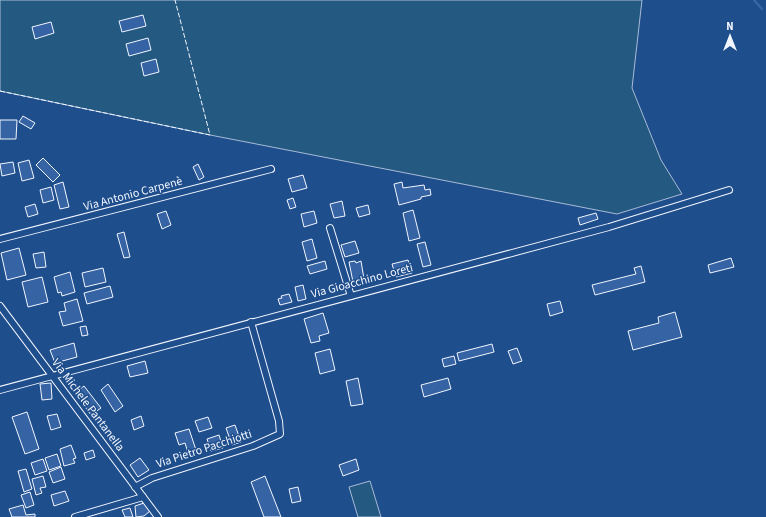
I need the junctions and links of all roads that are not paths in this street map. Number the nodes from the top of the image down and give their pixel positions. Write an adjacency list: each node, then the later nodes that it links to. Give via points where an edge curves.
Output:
1 (271, 169): 4 (street, Via Antonio Carpenè)
2 (729, 190): 5 (street, Via Gioacchino Loreti, via 609,227)
3 (330, 228): 5 (street)
4 (0, 240)
5 (351, 296): 7 (street, Via Gioacchino Loreti)
6 (0, 306): 8 (street, Via Michele Pantanella)
7 (251, 322): 8 (street, Via Gioacchino Loreti); 10 (street, Via Pietro Pacchiotti, via 279,421 280,434 254,446 152,478)
8 (53, 376): 9 (street, Via Gioacchino Loreti); 10 (street, Via Michele Pantanella)
9 (0, 390)
10 (135, 487): 11 (street, Via Michele Pantanella)
11 (143, 497): 12 (street); 13 (street, Via Michele Pantanella)
12 (75, 517)
13 (158, 517)

